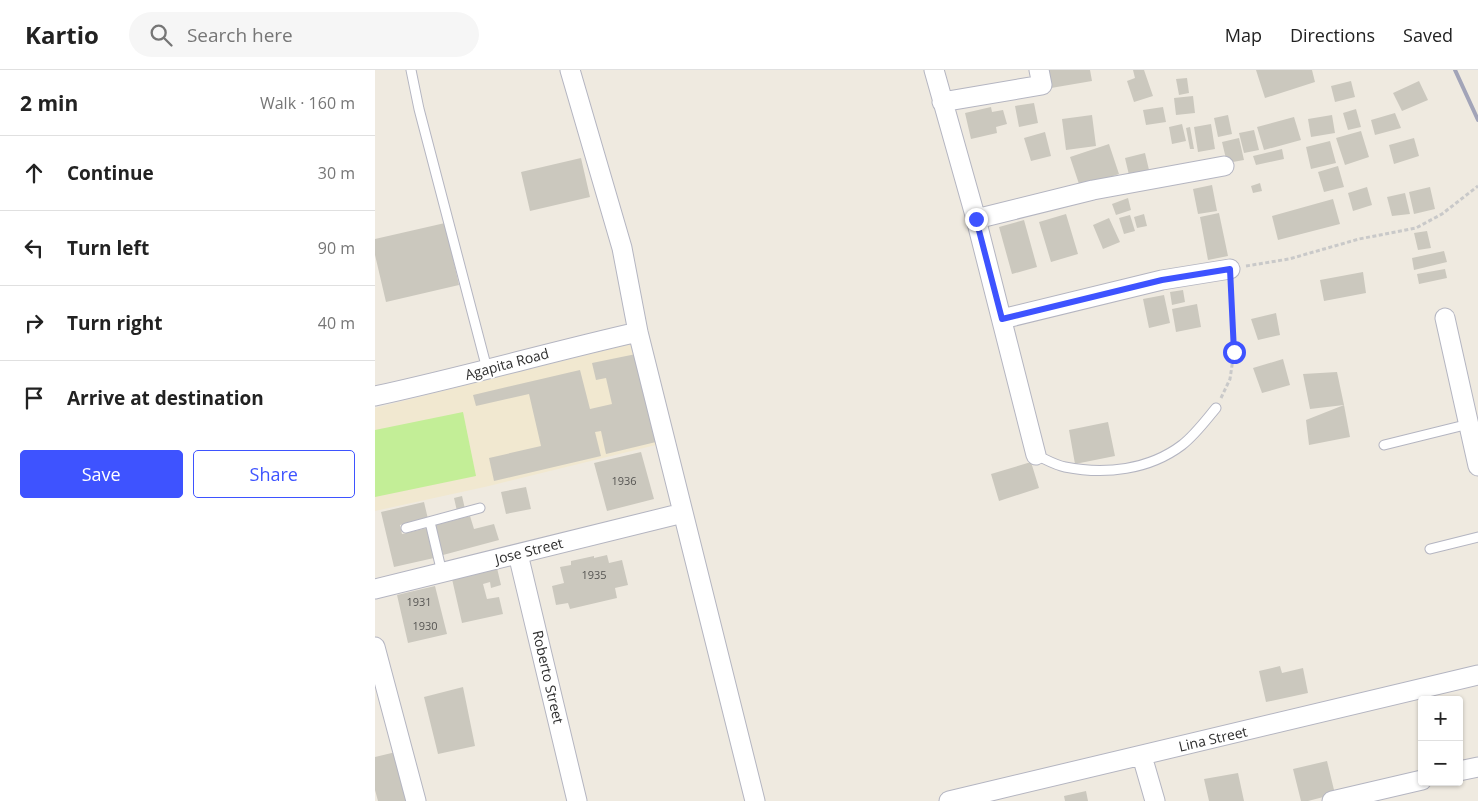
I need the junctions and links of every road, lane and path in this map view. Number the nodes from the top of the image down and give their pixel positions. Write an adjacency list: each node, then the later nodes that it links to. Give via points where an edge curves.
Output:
1 (411, 70): 13 (lane)
2 (570, 70): 12 (street, via 622,248)
3 (934, 70): 5 (street)
4 (1039, 70): 5 (street, via 1042,85)
5 (942, 102): 8 (street)
6 (1224, 166): 8 (street, via 1093,190)
7 (1478, 186): 9 (path, via 1442,214 1416,228)
8 (976, 219): 11 (street)
9 (1230, 269): 11 (street, via 1162,280); 15 (path, via 1234,352 1229,379)
10 (1445, 318): 16 (street)
11 (1002, 319): 18 (street)
12 (638, 332): 13 (street, Agapita Road); 21 (street)
13 (487, 370): 14 (street, Agapita Road)
14 (375, 396)
15 (1216, 408): 18 (lane, via 1183,445 1159,459 1131,468 1097,472 1063,467)
16 (1469, 424): 17 (lane); 19 (street)
17 (1384, 445)
18 (1036, 455)
19 (1478, 466)
20 (480, 508): 22 (lane)
21 (683, 512): 26 (street, Jose Street); 37 (street)
22 (430, 522): 23 (lane); 27 (lane)
23 (406, 528)
24 (1478, 537): 25 (lane)
25 (1430, 549)
26 (518, 554): 27 (street, Jose Street); 36 (street, Roberto Street)
27 (441, 573): 28 (street, Jose Street)
28 (375, 589)
29 (375, 648): 35 (street)
30 (1478, 675): 31 (street, Lina Street)
31 (1142, 756): 38 (street, Lina Street); 39 (street)
32 (1478, 767): 33 (street)
33 (1463, 770)
34 (1418, 781): 40 (street)
35 (415, 801)
36 (577, 801)
37 (755, 801)
38 (949, 801)
39 (1155, 801)
40 (1332, 801)

